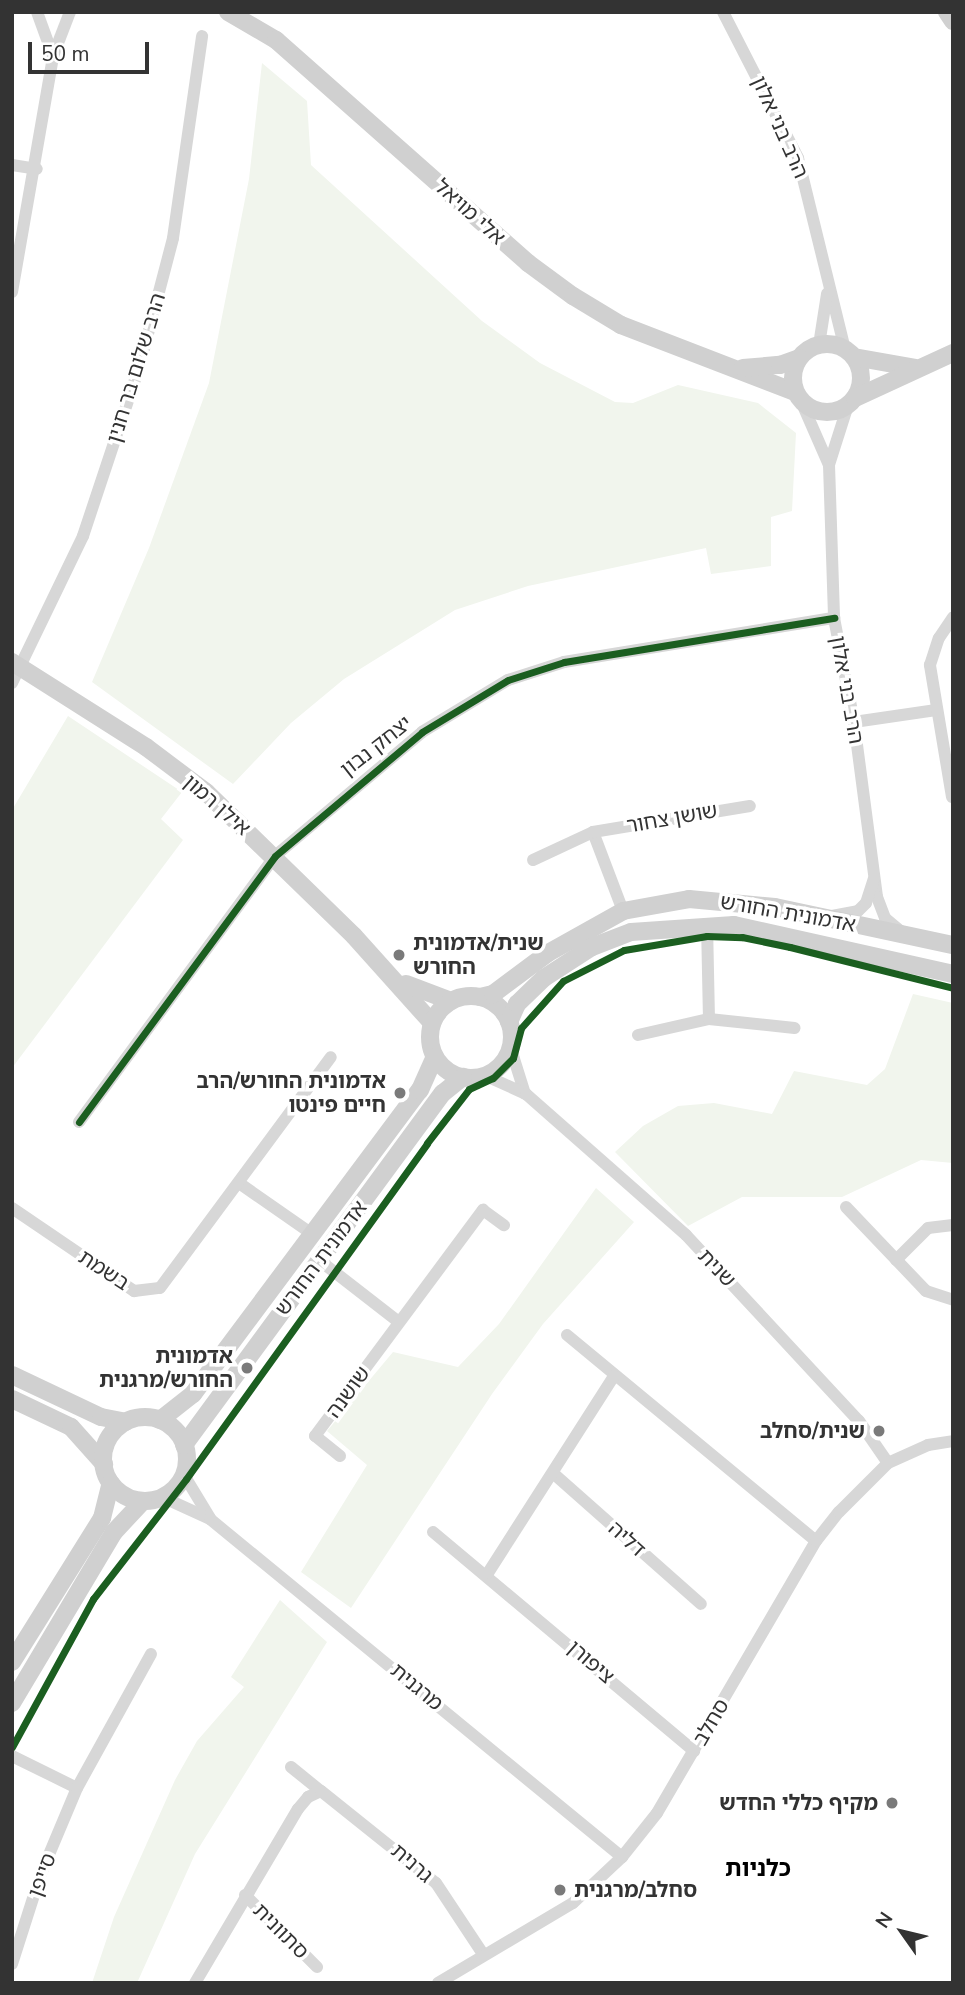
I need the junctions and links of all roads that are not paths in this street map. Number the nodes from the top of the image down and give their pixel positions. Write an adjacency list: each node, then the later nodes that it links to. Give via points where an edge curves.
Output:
1 (37, 12): 8 (street)
2 (70, 12): 8 (street)
3 (228, 12): 17 (street, אלי מויאל, via 276,40 528,264 573,296 621,325)
4 (723, 12): 11 (street, הרב בני אלון, via 798,158)
5 (947, 12): 6 (street)
6 (953, 21)
7 (202, 36): 24 (street, הרב שלום בר חנין, via 173,238 139,368 83,536)
8 (53, 56): 10 (street)
9 (12, 165): 10 (street)
10 (37, 169): 12 (street)
11 (828, 290): 13 (street, הרב בני אלון); 14 (street, הרב בני אלון)
12 (12, 292)
13 (819, 345): 14 (street); 16 (street)
14 (849, 353): 18 (street); 20 (street, via 861,377)
15 (953, 353): 18 (street)
16 (799, 358): 17 (street, אלי מויאל, via 780,365); 19 (street, via 793,374)
17 (739, 368): 19 (street, אלי מויאל)
18 (915, 368): 20 (street)
19 (798, 396): 20 (street, via 823,413); 21 (street, הרב בני אלון)
20 (852, 401): 21 (street, הרב בני אלון)
21 (829, 465): 23 (street, הרב בני אלון)
22 (953, 617): 26 (street, via 932,653)
23 (834, 618): 27 (street, הרב בני אלון); 31 (street, יצחק נבון, via 615,650 508,680 388,757)
24 (17, 664): 25 (street, הרב שלום בר חנין); 31 (street, אילן רמון, via 146,747 206,792)
25 (12, 683)
26 (936, 710): 27 (street); 28 (street)
27 (854, 722): 33 (street, הרב בני אלון)
28 (951, 797)
29 (750, 806): 30 (street, שושן צחור)
30 (593, 832): 32 (street, שושן צחור); 34 (street, שושן צחור)
31 (275, 856): 40 (street, אילן רמון); 54 (street, יצחק נבון)
32 (533, 860)
33 (876, 872): 35 (street, הרב בני אלון, via 866,903 858,911); 37 (street, הרב בני אלון, via 877,897 885,918)
34 (623, 911): 35 (street, אדמונית החורש, via 689,899 721,899); 41 (street, אדמונית החורש, via 548,953 493,994)
35 (820, 918): 37 (street, אדמונית החורש)
36 (707, 924): 39 (street, אדמונית החורש, via 771,931); 43 (street); 44 (street, אדמונית החורש, via 631,932 593,947 544,978 517,1003)
37 (904, 933): 38 (street, אדמונית החורש)
38 (953, 945)
39 (953, 974)
40 (397, 979): 42 (street, אילן רמון); 45 (street, אילן רמון)
41 (480, 997): 42 (street); 44 (street, via 498,1006)
42 (451, 1001): 45 (street)
43 (709, 1019): 46 (street); 47 (street)
44 (509, 1022): 48 (street)
45 (432, 1023): 50 (street)
46 (794, 1028)
47 (638, 1035)
48 (510, 1046): 51 (street, via 500,1065); 53 (street, שנית)
49 (331, 1057): 55 (street, בשמת)
50 (435, 1057): 52 (street); 60 (street, אדמונית החורש, via 420,1090)
51 (484, 1075): 52 (street); 53 (street, שנית)
52 (463, 1077): 61 (street, אדמונית החורש, via 443,1093)
53 (526, 1094): 74 (street, שנית, via 686,1236 859,1421)
54 (79, 1122)
55 (239, 1183): 57 (street, בשמת, via 171,1276 160,1288 146,1293 134,1291); 60 (street)
56 (846, 1207): 62 (street)
57 (12, 1208)
58 (505, 1225): 64 (street, שושנה, via 483,1210)
59 (953, 1225): 62 (street, via 928,1228)
60 (312, 1234): 69 (street, אדמונית החורש, via 193,1394)
61 (319, 1260): 64 (street); 72 (street, אדמונית החורש)
62 (896, 1260): 63 (street, via 926,1292)
63 (953, 1300)
64 (400, 1322): 73 (street, שושנה, via 315,1436)
65 (567, 1335): 67 (street)
66 (12, 1375): 70 (street, via 101,1417)
67 (614, 1376): 76 (street); 83 (street)
68 (12, 1399): 75 (street, via 71,1427)
69 (160, 1420): 70 (street, via 146,1417); 72 (street, via 173,1428)
70 (126, 1422): 75 (street, via 108,1440)
71 (953, 1441): 74 (street, סחלב, via 928,1445)
72 (184, 1445): 77 (street)
73 (340, 1456)
74 (888, 1463): 83 (street, סחלב)
75 (104, 1464): 78 (street)
76 (554, 1474): 84 (street); 85 (street, דליה)
77 (184, 1475): 79 (street); 81 (street, מרגנית)
78 (111, 1483): 80 (street, via 128,1497); 87 (street, via 102,1518)
79 (162, 1497): 80 (street); 81 (street, מרגנית)
80 (143, 1501): 88 (street, via 114,1532)
81 (210, 1519): 94 (street, מרגנית)
82 (433, 1532): 84 (street, ציפורן)
83 (816, 1541): 89 (street, סחלב)
84 (488, 1573): 89 (street, ציפורן)
85 (701, 1604)
86 (151, 1654): 92 (street, סייפן)
87 (12, 1662)
88 (12, 1703)
89 (694, 1751): 94 (street, סחלב, via 657,1813)
90 (12, 1756): 92 (street)
91 (291, 1767): 93 (street, גרנית)
92 (77, 1788): 97 (street, סייפן, via 40,1876)
93 (321, 1791): 95 (street, via 298,1809); 96 (street, גרנית, via 436,1883)
94 (622, 1857): 96 (street, סחלב, via 573,1903)
95 (245, 1895): 98 (street, סתוונית); 99 (street)
96 (483, 1954): 100 (street, סחלב)
97 (12, 1964)
98 (317, 1967)
99 (195, 1983)
100 (438, 1983)

